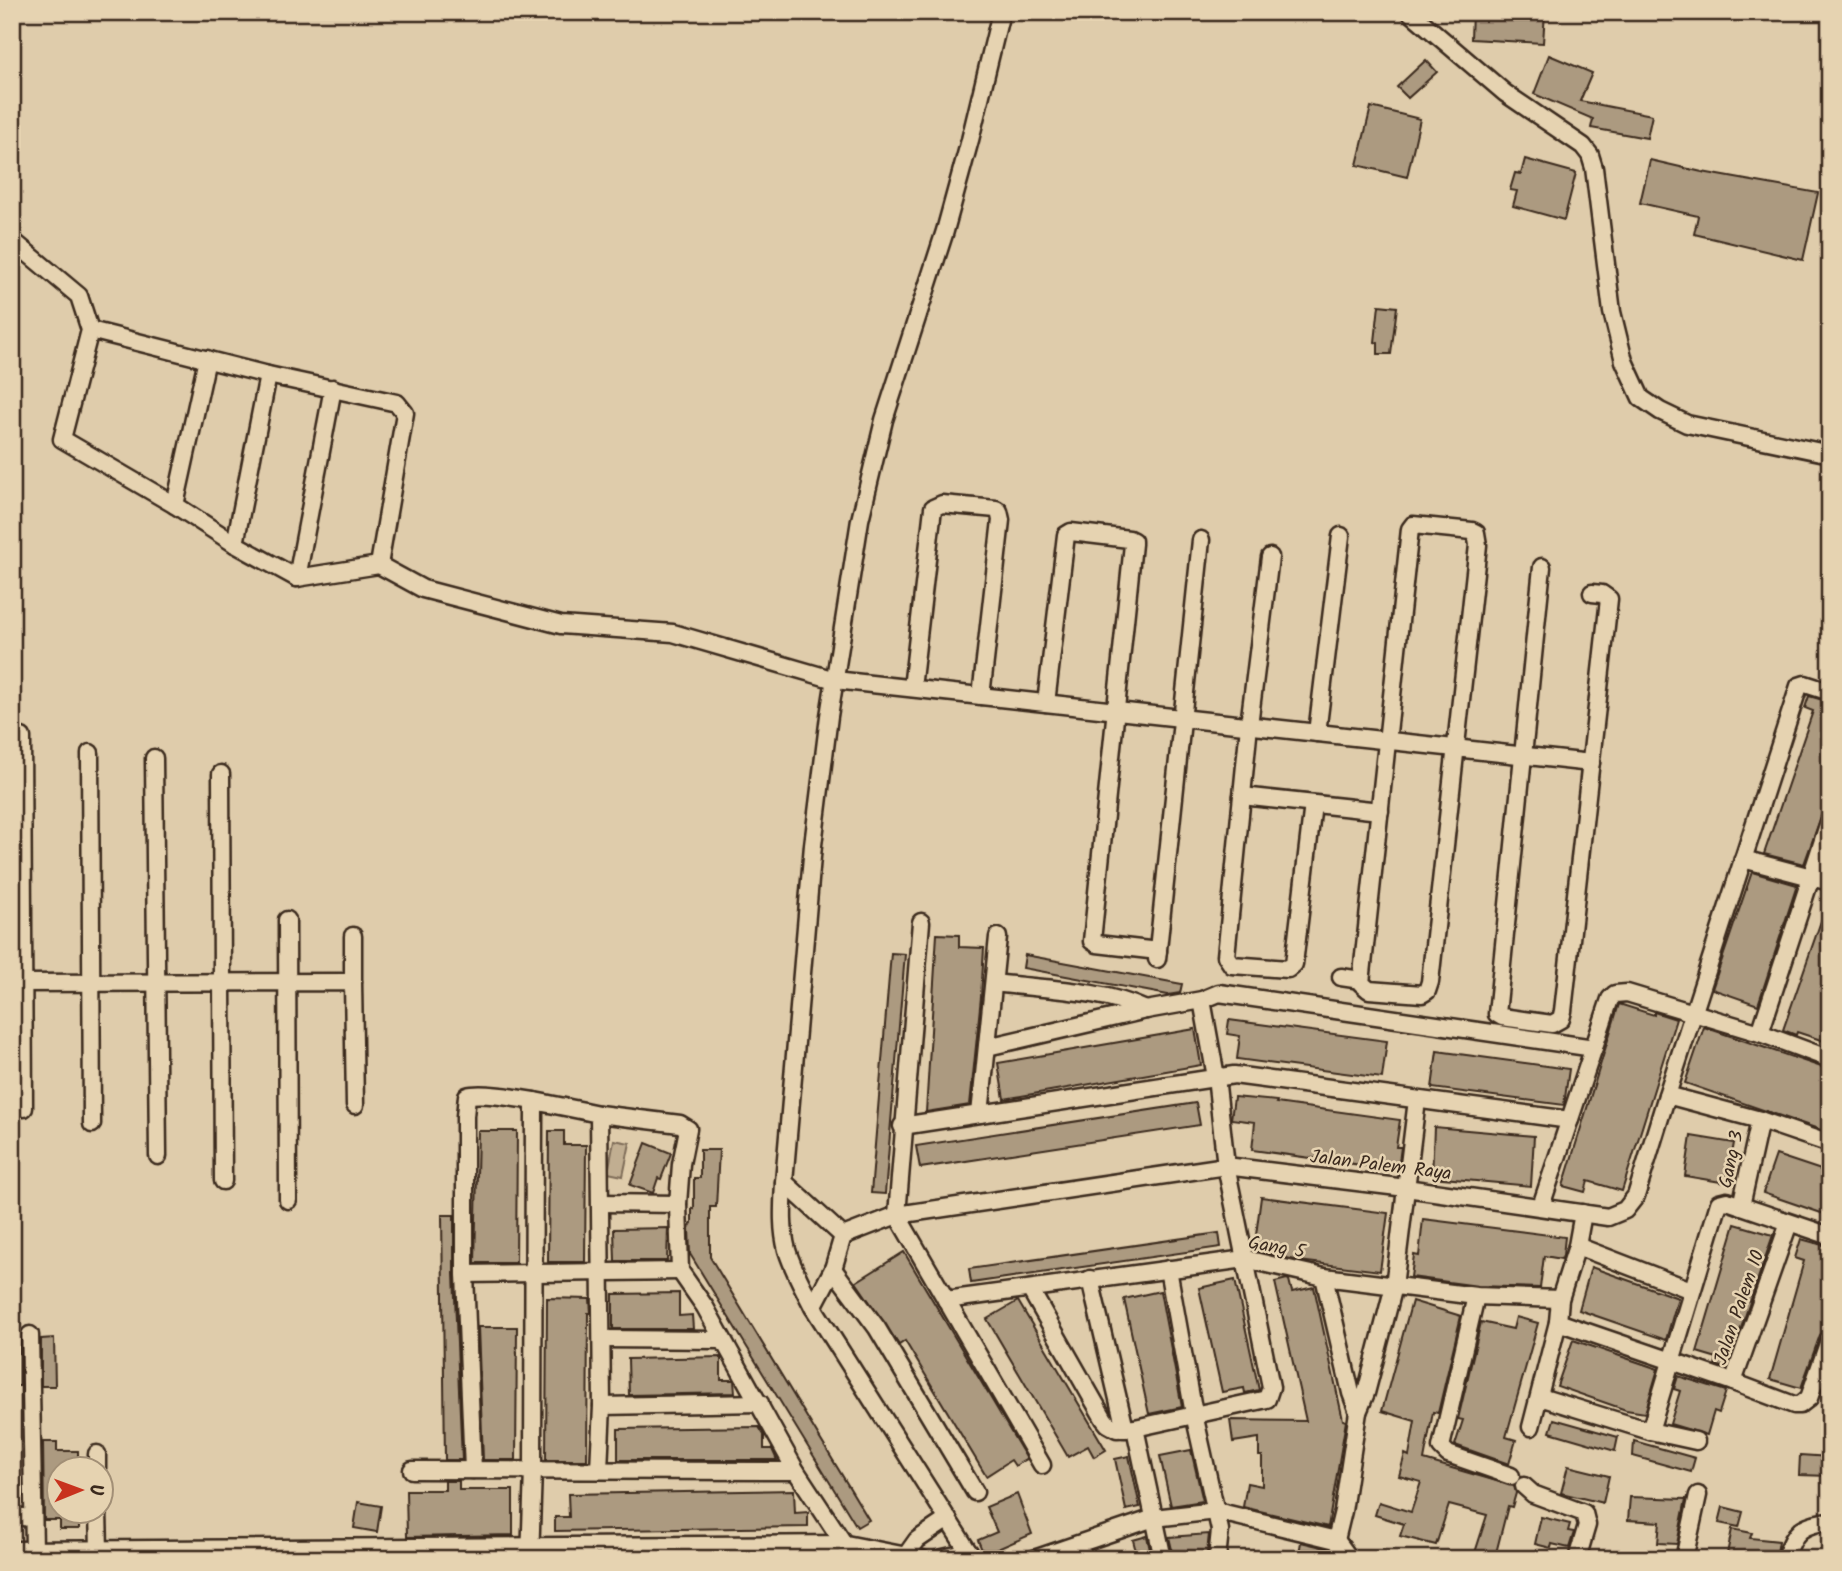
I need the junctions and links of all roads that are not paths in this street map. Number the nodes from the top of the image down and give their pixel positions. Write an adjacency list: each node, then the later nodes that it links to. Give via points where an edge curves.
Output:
1 (1001, 12): 18 (street, via 945,231 871,466)
2 (1410, 12): 8 (street, via 1505,93 1590,155 1612,312 1624,361 1641,398 1686,424)
3 (12, 240): 4 (street, via 79,296)
4 (90, 330): 5 (street); 9 (street, via 62,439)
5 (207, 359): 6 (street); 9 (street)
6 (268, 374): 7 (street); 12 (street)
7 (333, 388): 14 (street, via 397,403 405,413); 16 (street)
8 (1830, 454)
9 (176, 505): 12 (street)
10 (1341, 536): 26 (street)
11 (1201, 540): 24 (street)
12 (236, 544): 16 (street)
13 (1270, 557): 25 (street)
14 (379, 565): 16 (street); 18 (street, via 424,589 561,625 673,633)
15 (1542, 567): 31 (street)
16 (297, 578)
17 (1592, 593): 33 (street, via 1609,598)
18 (835, 680): 19 (street); 78 (street, via 813,845)
19 (912, 688): 21 (street); 21 (street, via 933,508 942,503 996,509 1001,520)
20 (1830, 692): 39 (street, Jalan Palem Raya, via 1798,686)
21 (981, 696): 22 (street)
22 (1046, 703): 23 (street); 23 (street, via 1066,535 1100,535 1133,541)
23 (1115, 711): 24 (street); 24 (street, via 1092,941 1158,956)
24 (1184, 718): 25 (street)
25 (1249, 726): 26 (street); 35 (street)
26 (1317, 733): 28 (street)
27 (12, 735): 50 (street, via 22,737)
28 (1387, 740): 29 (street); 29 (street, via 1410,529 1419,525 1472,531 1477,538); 37 (street)
29 (1455, 748): 31 (street); 47 (street, via 1427,991 1369,990)
30 (90, 753): 51 (street)
31 (1522, 755): 33 (street); 33 (street, via 1497,1014 1552,1024 1561,1019 1563,1011)
32 (154, 758): 52 (street)
33 (1591, 763)
34 (221, 775): 53 (street)
35 (1242, 796): 36 (street); 36 (street, via 1226,956 1232,965 1288,970 1294,964)
36 (1313, 804): 37 (street)
37 (1380, 811): 47 (street)
38 (1830, 819): 40 (street)
39 (1743, 859): 40 (street); 57 (street, Jalan Palem Raya)
40 (1811, 876): 41 (street); 58 (street)
41 (1830, 882)
42 (287, 920): 48 (street)
43 (920, 922): 73 (street)
44 (353, 936): 49 (street)
45 (998, 937): 54 (street)
46 (1341, 977): 47 (street)
47 (1361, 980)
48 (287, 982): 49 (street); 53 (street); 80 (street)
49 (353, 982): 66 (street)
50 (18, 983): 51 (street); 67 (street)
51 (91, 983): 52 (street); 72 (street)
52 (156, 983): 53 (street); 75 (street)
53 (223, 983): 77 (street)
54 (994, 983): 56 (street, via 1098,996); 59 (street)
55 (1202, 1000): 56 (street); 60 (street, via 1219,993); 62 (street)
56 (1146, 1010): 59 (street)
57 (1693, 1014): 58 (street); 60 (street, via 1627,993 1615,994); 63 (street, Jalan Palem Raya)
58 (1760, 1033): 61 (street)
59 (987, 1047): 69 (street)
60 (1594, 1048): 70 (street)
61 (1830, 1059)
62 (1216, 1077): 64 (street, via 1268,1078); 69 (street); 76 (street)
63 (1667, 1095): 71 (street); 85 (street, Jalan Palem Raya, via 1632,1204 1608,1217)
64 (1417, 1100): 70 (street); 79 (street)
65 (534, 1101): 68 (street); 96 (street); 97 (street, via 467,1096)
66 (355, 1105)
67 (24, 1108)
68 (599, 1114): 81 (street); 82 (street, via 680,1124 688,1129)
69 (980, 1114): 73 (street)
70 (1570, 1120): 83 (street)
71 (1760, 1121): 74 (street); 84 (street, Gang 3)
72 (92, 1124)
73 (902, 1126): 86 (street)
74 (1830, 1144)
75 (158, 1156)
76 (1226, 1166): 79 (street, Jalan Palem Raya); 86 (street, Jalan Palem Raya); 91 (street)
77 (223, 1181)
78 (783, 1182): 88 (street); 106 (street, via 788,1251)
79 (1406, 1188): 83 (street, Jalan Palem Raya); 100 (street)
80 (288, 1200)
81 (601, 1203): 82 (street); 95 (street)
82 (678, 1204): 94 (street)
83 (1541, 1206): 85 (street, Jalan Palem Raya)
84 (1741, 1206): 87 (street); 102 (street, via 1719,1203)
85 (1583, 1213): 90 (street)
86 (897, 1215): 88 (street, Jalan Palem Raya); 105 (street)
87 (1789, 1223): 89 (street); 113 (street, Jalan Palem 10)
88 (843, 1236): 92 (street)
89 (1830, 1236)
90 (1577, 1246): 102 (street); 104 (street)
91 (1245, 1259): 93 (street, Gang 5); 98 (street, Gang 5); 118 (street, via 1270,1394 1261,1402)
92 (833, 1269): 106 (street); 129 (street, via 877,1328)
93 (1168, 1269): 99 (street, Gang 5); 118 (street)
94 (680, 1271): 95 (street); 111 (street)
95 (599, 1272): 96 (street); 110 (street)
96 (533, 1273): 97 (street); 127 (street)
97 (465, 1274): 126 (street)
98 (1324, 1277): 100 (street, Gang 5); 117 (street)
99 (1090, 1279): 101 (street, Gang 5); 120 (street)
100 (1394, 1286): 103 (street, Gang 5); 117 (street)
101 (1030, 1289): 105 (street, Gang 5); 120 (street, via 1104,1419 1113,1427)
102 (1691, 1290): 112 (street)
103 (1476, 1296): 104 (street, Gang 5); 156 (street, via 1441,1447 1448,1454 1517,1481 1533,1494 1584,1513 1587,1525)
104 (1560, 1299): 107 (street)
105 (946, 1300): 123 (street)
106 (813, 1307): 135 (street)
107 (1558, 1322): 112 (street, Jalan Palem 10); 114 (street)
108 (30, 1335): 133 (street)
109 (1830, 1338): 113 (street, via 1809,1398 1800,1405)
110 (602, 1339): 111 (street); 116 (street)
111 (721, 1340): 115 (street)
112 (1672, 1360): 113 (street, Jalan Palem 10); 121 (street)
113 (1734, 1382)
114 (1540, 1397): 119 (street); 121 (street)
115 (760, 1403): 116 (street); 128 (street)
116 (603, 1406): 124 (street)
117 (1358, 1412): 138 (street)
118 (1194, 1414): 120 (street); 131 (street)
119 (1531, 1427)
120 (1130, 1429): 134 (street)
121 (1650, 1430): 122 (street)
122 (1696, 1441)
123 (1042, 1465)
124 (599, 1469): 127 (street); 128 (street)
125 (412, 1470): 126 (street)
126 (473, 1470): 127 (street)
127 (533, 1470): 146 (street)
128 (796, 1471): 143 (street)
129 (975, 1492)
130 (1698, 1495): 157 (street)
131 (1216, 1511): 134 (street); 138 (street); 154 (street, via 1220,1530)
132 (12, 1516): 133 (street)
133 (33, 1518): 139 (street)
134 (1154, 1518): 152 (street); 153 (street)
135 (948, 1519): 148 (street); 149 (street, via 917,1540)
136 (1830, 1521): 150 (street, via 1793,1535)
137 (98, 1526): 140 (street)
138 (1336, 1540): 155 (street)
139 (34, 1549): 140 (street); 141 (street)
140 (99, 1549): 147 (street)
141 (12, 1550)
142 (681, 1552): 143 (street); 146 (street)
143 (850, 1552): 149 (street)
144 (338, 1553): 145 (street); 147 (street)
145 (360, 1553): 146 (street)
146 (530, 1553)
147 (161, 1554)
148 (971, 1555): 151 (street)
149 (914, 1557)
150 (1786, 1557)
151 (939, 1559)
152 (1034, 1559)
153 (1163, 1559)
154 (1217, 1559)
155 (1350, 1559)
156 (1577, 1559)
157 (1684, 1559)

